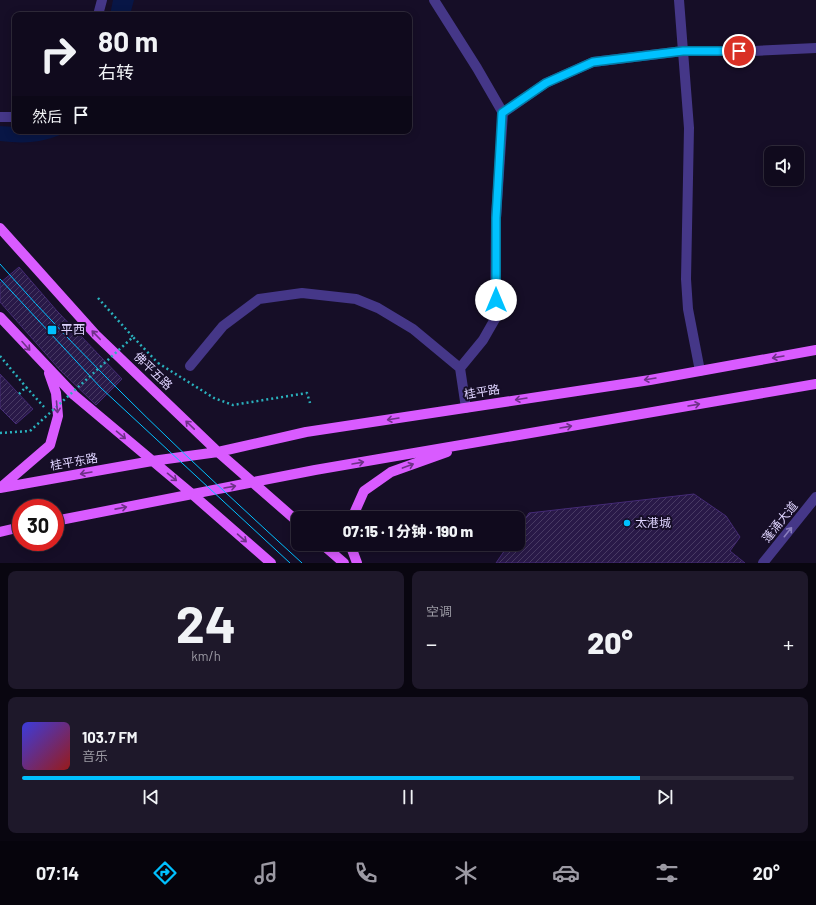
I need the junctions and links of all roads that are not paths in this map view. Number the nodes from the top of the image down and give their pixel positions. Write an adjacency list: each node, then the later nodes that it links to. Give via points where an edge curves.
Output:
1 (102, 0): 4 (street)
2 (434, 0): 7 (street)
3 (679, 0): 6 (street)
4 (99, 12)
5 (816, 48): 6 (street)
6 (683, 51): 7 (street, via 593,62 546,83); 16 (street, via 689,128 687,294)
7 (502, 113): 14 (street, via 496,218 495,318 483,340)
8 (0, 117): 9 (street)
9 (12, 117)
10 (0, 228): 20 (main road, 佛平五路, one-way to 10, via 96,335)
11 (0, 317): 15 (main road, one-way to 15)
12 (816, 350): 16 (main road, 桂平路, one-way to 16)
13 (190, 366): 14 (street, via 223,326 259,299 302,293 356,299 378,308 413,329)
14 (460, 368): 18 (street)
15 (48, 369): 21 (main road, one-way to 21, via 74,395); 23 (main road, one-way to 23, via 56,393 58,416 50,445)
16 (700, 371): 18 (main road, 桂平路, one-way to 18)
17 (816, 384): 19 (main road, one-way to 17)
18 (466, 408): 20 (main road, 桂平路, one-way to 20, via 306,432)
19 (472, 443): 22 (main road, one-way to 19); 26 (main road, one-way to 19, via 364,491 391,472)
20 (218, 452): 21 (main road, 桂平路); 22 (main road, 佛平五路)
21 (152, 461): 23 (main road, 桂平东路, one-way to 23); 24 (main road, one-way to 24)
22 (253, 483): 24 (main road, one-way to 22); 27 (main road, 佛平五路)
23 (0, 488)
24 (192, 494): 28 (main road, one-way to 24); 33 (main road, one-way to 33)
25 (816, 497): 36 (street, 蓬涌大道, one-way to 25)
26 (355, 511)
27 (291, 516)
28 (64, 519)
29 (12, 530): 30 (main road)
30 (0, 532)
31 (330, 551): 34 (main road)
32 (353, 551): 35 (main road)
33 (271, 563)
34 (344, 563)
35 (357, 563)
36 (763, 563)

